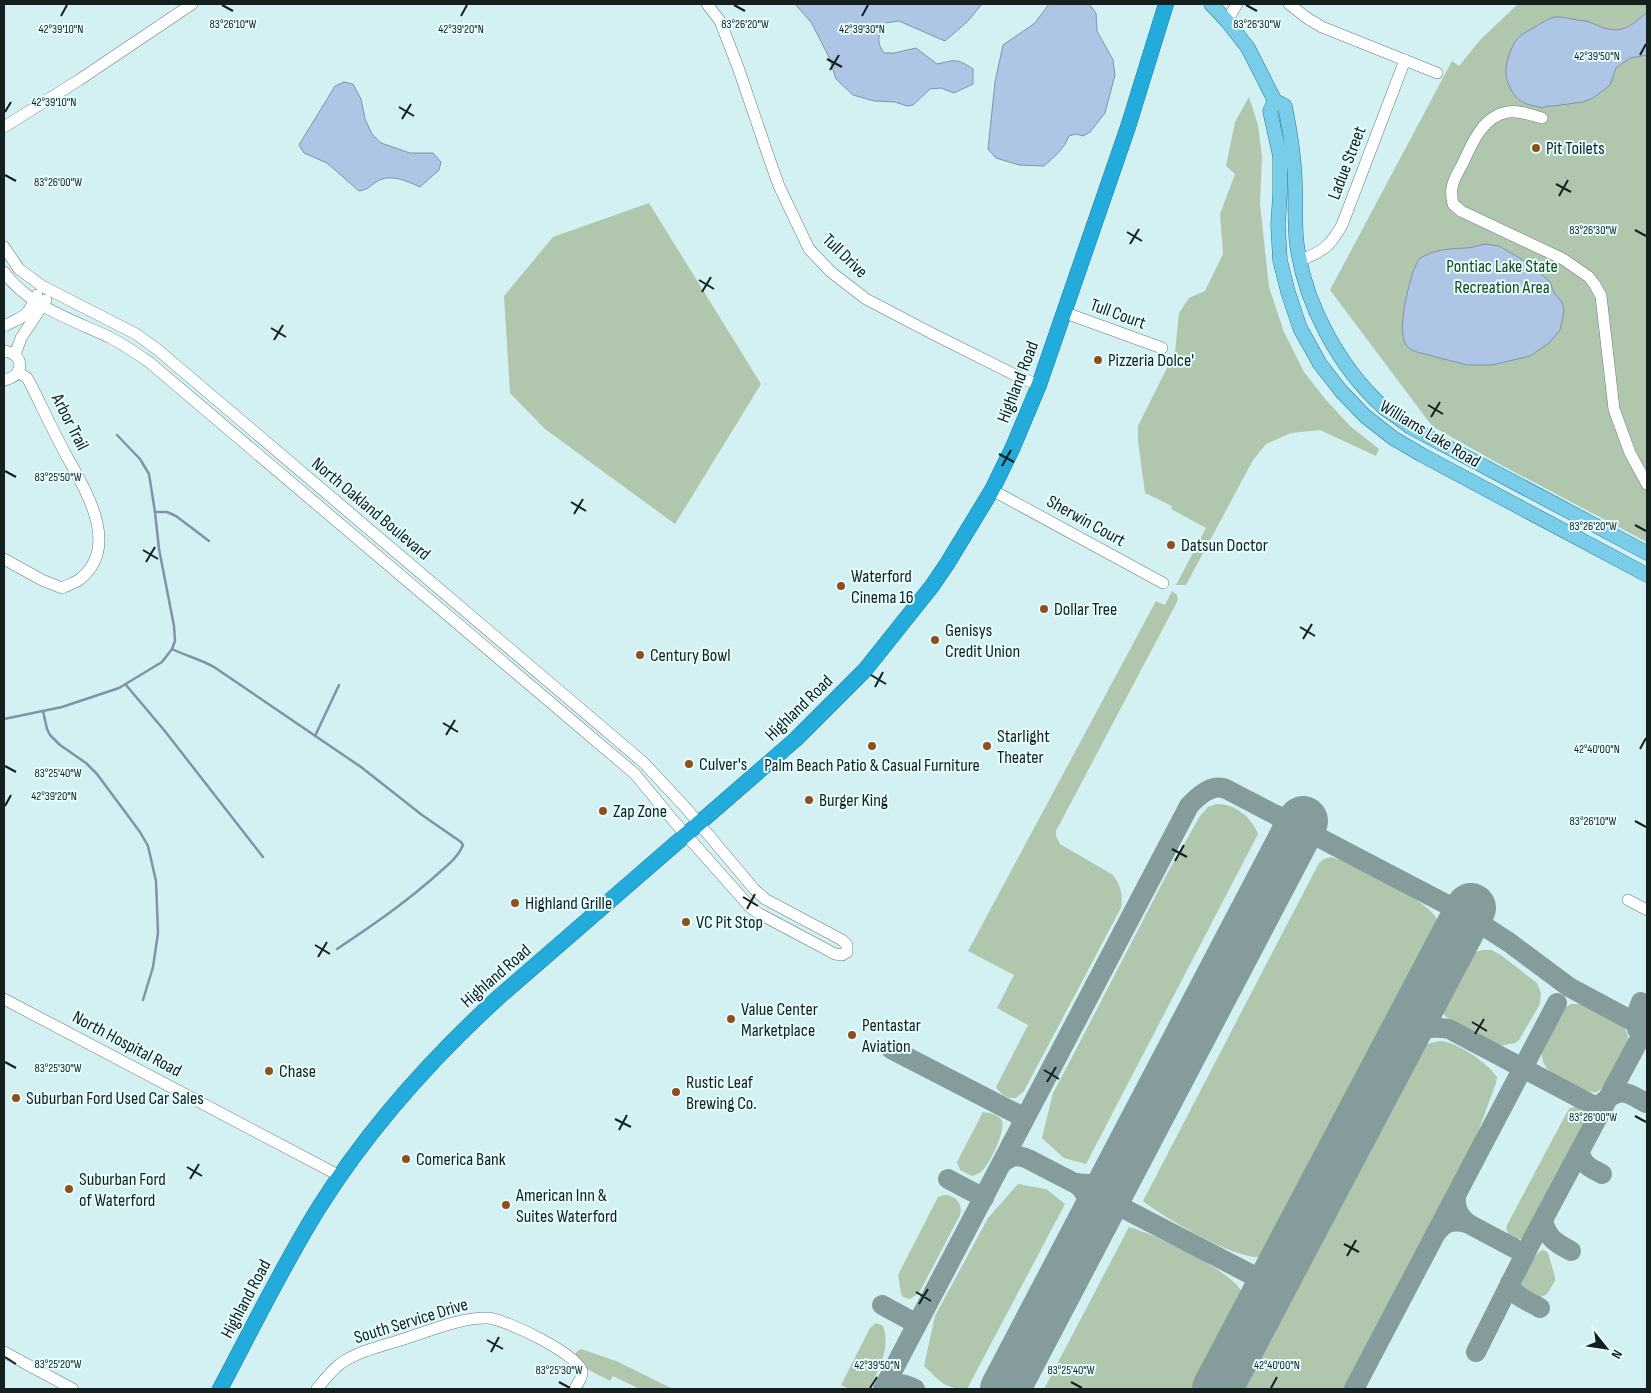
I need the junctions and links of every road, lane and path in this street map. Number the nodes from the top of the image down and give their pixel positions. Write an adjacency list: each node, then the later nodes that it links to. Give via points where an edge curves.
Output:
1 (192, 4): 12 (street)
2 (707, 4): 28 (street, Tull Drive, via 720,21 768,158 809,249 831,272 866,299)
3 (1166, 4): 21 (highway, Highland Road, via 1128,127)
4 (1211, 4): 7 (main road, Williams Lake Road)
5 (1236, 4): 7 (street)
6 (1289, 4): 8 (street, via 1322,26)
7 (1227, 21): 10 (main road, Williams Lake Road, via 1248,48)
8 (1405, 60): 9 (street); 17 (street, Ladue Street, via 1342,225 1332,242 1319,253)
9 (1438, 73)
10 (1275, 101): 13 (main road, Williams Lake Road, via 1270,111); 15 (main road, Williams Lake Road, via 1285,106 1291,138)
11 (1542, 118): 29 (street, via 1508,112 1487,123 1477,134 1455,178 1453,204 1461,211 1563,259 1589,276 1600,296 1614,409 1630,453)
12 (4, 126)
13 (1280, 156): 14 (main road, Williams Lake Road); 15 (main road, via 1285,154 1289,161 1290,194)
14 (1280, 194): 17 (main road, via 1285,215 1286,255 1293,265); 33 (main road, Williams Lake Road, via 1280,260 1300,328 1320,364 1359,410 1393,438 1422,455)
15 (1296, 221): 17 (main road, Williams Lake Road)
16 (4, 247): 19 (street, North Oakland Boulevard, via 19,269)
17 (1299, 261): 31 (main road, Williams Lake Road, via 1326,334 1343,360 1383,406 1410,427)
18 (4, 272): 20 (street, North Oakland Boulevard, via 16,286)
19 (46, 289): 20 (street); 35 (street, North Oakland Boulevard, via 136,334 158,350 637,756)
20 (39, 303): 22 (street, via 23,318); 25 (street); 36 (street, North Oakland Boulevard, via 128,347 149,362 635,774)
21 (1063, 312): 23 (street, Tull Court); 28 (highway, Highland Road)
22 (4, 326)
23 (1162, 348)
24 (4, 351): 25 (street)
25 (15, 355): 26 (street, via 19,360)
26 (18, 372): 27 (street); 32 (street, Arbor Trail, via 30,383 80,478 98,524 99,542 95,559 87,572 62,588)
27 (4, 380)
28 (1039, 385): 30 (highway, Highland Road)
29 (1647, 484)
30 (992, 490): 34 (street, Sherwin Court); 35 (highway, Highland Road, via 932,586 865,670 789,745)
31 (1647, 553)
32 (4, 559)
33 (1647, 575)
34 (1163, 584)
35 (699, 823): 36 (highway, Highland Road); 36 (street, North Oakland Boulevard, via 765,899 842,940 847,952 835,954 758,913)
36 (686, 835): 40 (highway, Highland Road, via 500,996 445,1048 393,1105)
37 (1628, 900): 38 (street)
38 (1647, 910)
39 (4, 999): 40 (street, North Hospital Road)
40 (340, 1176): 43 (highway, Highland Road, via 295,1247)
41 (4, 1352): 42 (street)
42 (73, 1389)
43 (220, 1389)
44 (317, 1389): 45 (street, South Service Drive, via 327,1375 357,1355 443,1326 483,1318 502,1320 558,1349 582,1372)
45 (575, 1389)

